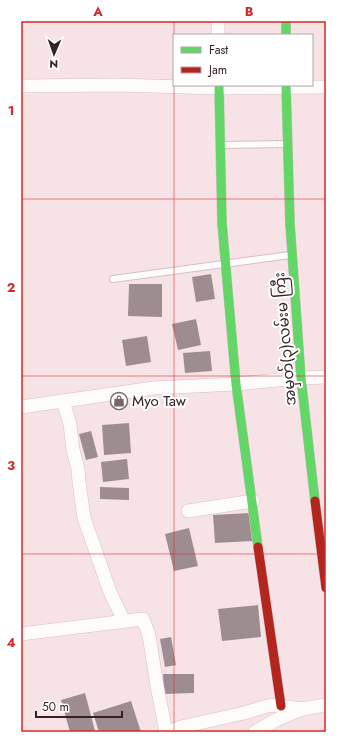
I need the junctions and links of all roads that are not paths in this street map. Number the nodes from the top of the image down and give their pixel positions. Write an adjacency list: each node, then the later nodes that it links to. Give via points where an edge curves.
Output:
1 (218, 21): 3 (street)
2 (286, 21): 4 (street)
3 (218, 34)
4 (286, 34)
5 (21, 86): 6 (street)
6 (173, 86)
7 (219, 86): 8 (street); 11 (street)
8 (286, 86): 9 (street); 10 (street, အမှတ်(၃)လမ်းမ ကြီး)
9 (326, 87)
10 (288, 144): 11 (lane); 12 (street, အမှတ်(၃)လမ်းမ ကြီး)
11 (220, 145): 13 (street)
12 (292, 255): 13 (lane); 16 (street, အမှတ်(၃)လမ်းမ ကြီး)
13 (226, 263): 14 (lane); 17 (street)
14 (113, 279)
15 (326, 377): 16 (street)
16 (300, 378): 17 (street); 22 (street, အမှတ်(၃)လမ်းမ ကြီး)
17 (236, 384): 18 (street, via 154,388); 20 (street)
18 (63, 401): 19 (street); 23 (street, via 70,424 84,518 110,592)
19 (21, 407)
20 (253, 501): 21 (street); 26 (street)
21 (188, 511)
22 (326, 588)
23 (124, 622): 24 (street); 28 (street, via 143,620 149,635)
24 (21, 634)
25 (326, 705): 27 (street)
26 (281, 706): 27 (street); 28 (street, via 271,705)
27 (302, 709): 29 (street)
28 (167, 732)
29 (255, 732)

